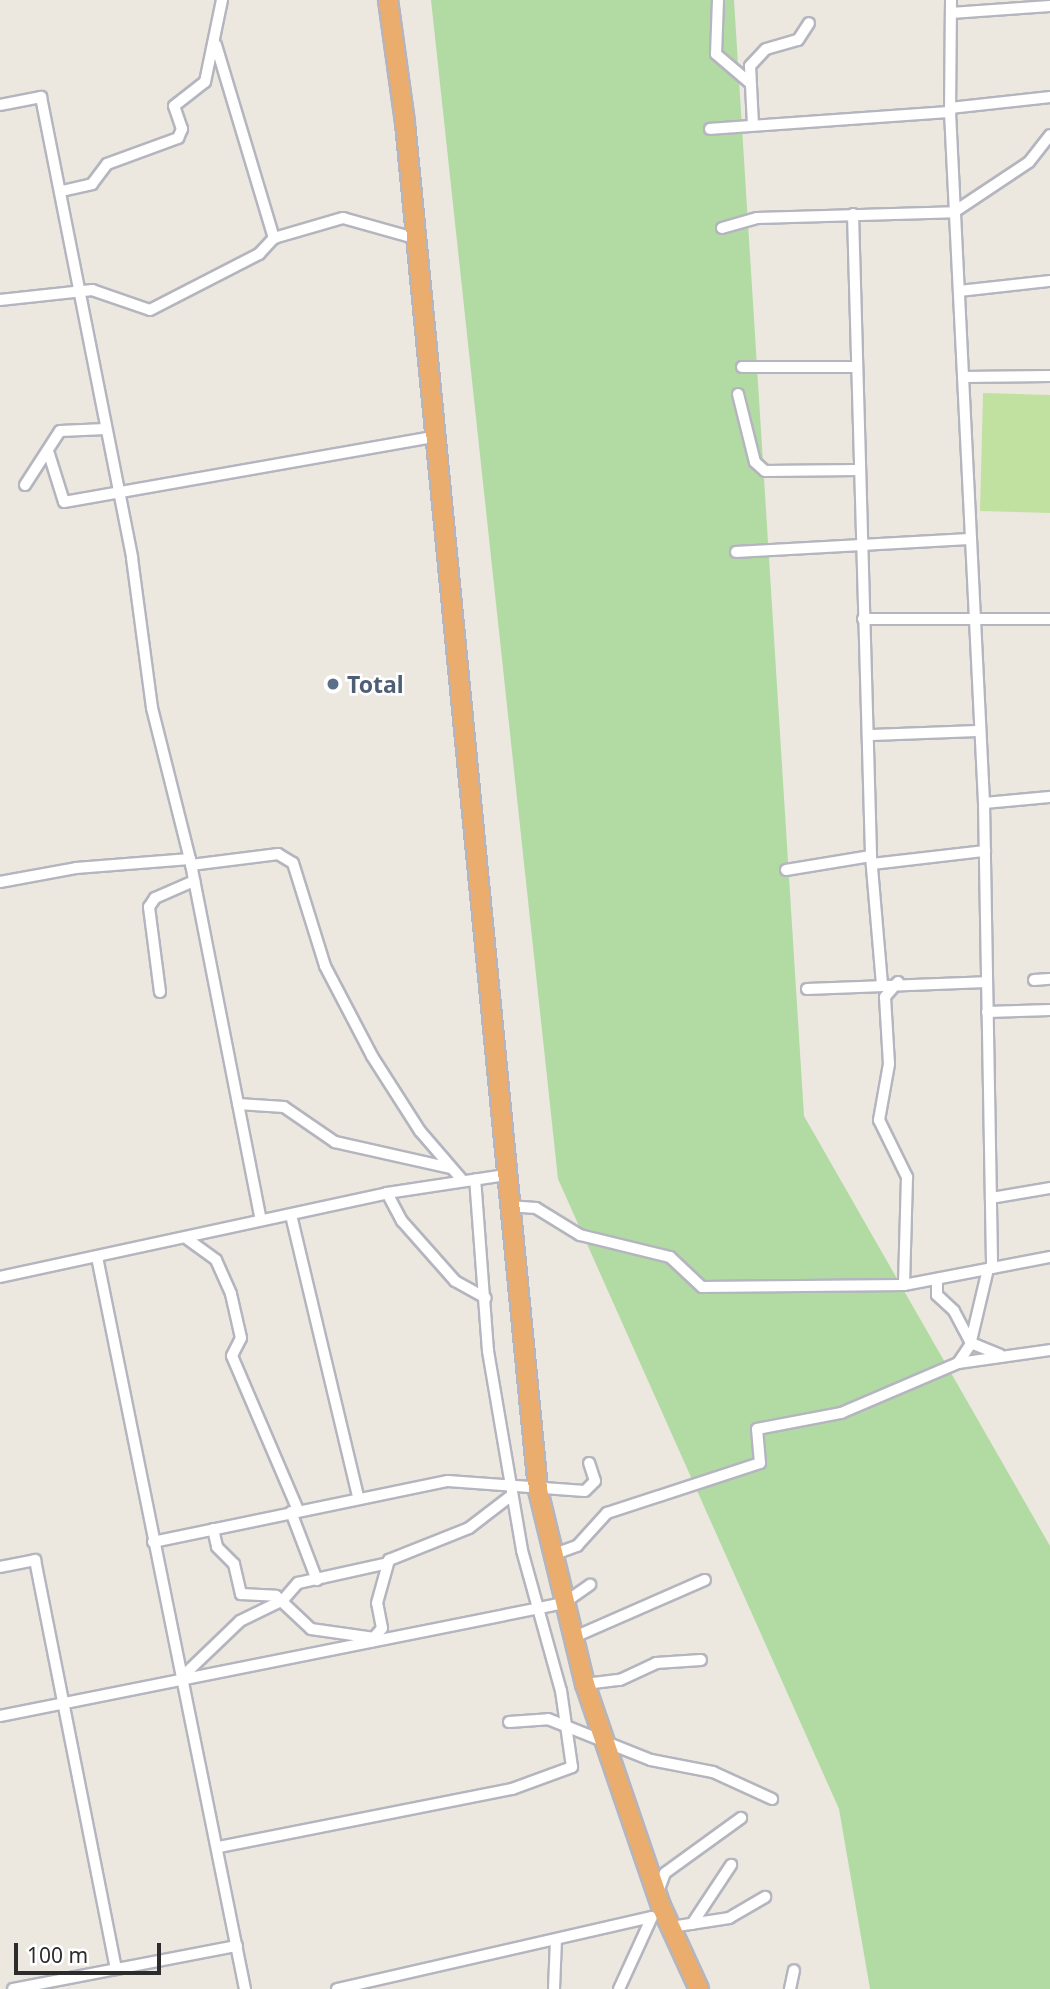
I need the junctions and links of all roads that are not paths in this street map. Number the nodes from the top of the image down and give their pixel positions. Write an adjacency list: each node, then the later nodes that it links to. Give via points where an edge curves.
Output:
1 (222, 0): 8 (street)
2 (388, 0): 21 (highway)
3 (718, 0): 9 (street, via 716,54)
4 (951, 0): 6 (street)
5 (1050, 6): 6 (street)
6 (951, 13): 12 (street)
7 (809, 23): 9 (street, via 796,41 763,51 748,69)
8 (216, 46): 16 (street, via 205,82 174,106 182,129 178,138 107,164 92,184); 20 (street)
9 (749, 82): 13 (street)
10 (1050, 97): 12 (street)
11 (0, 105): 16 (street, via 41,97)
12 (950, 110): 13 (street); 17 (street)
13 (753, 125): 14 (street)
14 (710, 129)
15 (1050, 135): 17 (street, via 1029,162)
16 (62, 191): 24 (street)
17 (954, 212): 18 (street); 23 (street)
18 (853, 214): 19 (street, via 757,218); 27 (street)
19 (722, 228)
20 (274, 238): 21 (street, via 343,218); 24 (street, via 259,254 150,310 120,295)
21 (414, 238): 32 (highway)
22 (1050, 281): 23 (street)
23 (959, 291): 29 (street)
24 (80, 292): 25 (street); 31 (street)
25 (0, 300)
26 (742, 367): 27 (street)
27 (854, 367): 34 (street)
28 (1050, 376): 29 (street)
29 (962, 377): 37 (street)
30 (738, 394): 34 (street, via 755,462 765,471)
31 (106, 429): 33 (street, via 63,429); 36 (street)
32 (434, 437): 36 (street); 64 (highway)
33 (49, 454): 35 (street); 36 (street, via 61,501)
34 (858, 470): 38 (street)
35 (25, 485)
36 (117, 490): 49 (street, via 148,650 152,708)
37 (970, 539): 38 (street); 42 (street)
38 (863, 542): 39 (street); 40 (street)
39 (736, 552)
40 (863, 619): 42 (street); 44 (street)
41 (1050, 619): 42 (street)
42 (977, 620): 43 (street)
43 (979, 731): 44 (street); 46 (street)
44 (870, 735): 48 (street)
45 (1050, 797): 46 (street)
46 (984, 803): 47 (street)
47 (985, 851): 48 (street); 56 (street)
48 (871, 860): 50 (street); 57 (street)
49 (190, 862): 51 (street); 52 (street, via 60,870); 63 (street, via 278,854 293,863 334,984 372,1056)
50 (786, 870)
51 (194, 881): 59 (street, via 155,898 149,907); 62 (street)
52 (0, 882)
53 (1050, 979): 54 (street)
54 (1034, 980)
55 (898, 982): 56 (street); 57 (street); 79 (street, via 885,997 888,1064 878,1120 907,1177)
56 (986, 982): 61 (street)
57 (883, 984): 58 (street)
58 (807, 989)
59 (160, 992)
60 (1050, 1010): 61 (street)
61 (987, 1012): 69 (street)
62 (238, 1104): 63 (street, via 284,1107 335,1142); 72 (street)
63 (453, 1170): 66 (street)
64 (506, 1175): 65 (street); 70 (highway)
65 (475, 1179): 66 (street); 80 (street)
66 (463, 1181): 68 (street)
67 (1050, 1188): 69 (street)
68 (387, 1193): 71 (street); 80 (street, via 402,1221 430,1245 455,1281)
69 (990, 1198): 76 (street)
70 (507, 1206): 79 (street, via 536,1208 580,1235 670,1257 702,1287); 86 (highway)
71 (291, 1215): 72 (street); 88 (street)
72 (261, 1220): 73 (street)
73 (186, 1238): 74 (street); 89 (street, via 216,1260 231,1294 241,1338 232,1356)
74 (97, 1257): 77 (street); 91 (street)
75 (1050, 1257): 76 (street)
76 (990, 1268): 78 (street); 81 (street)
77 (0, 1276)
78 (937, 1279): 79 (street); 81 (street, via 937,1295 954,1311)
79 (904, 1284)
80 (486, 1298): 87 (street)
81 (971, 1343): 83 (street); 84 (street)
82 (1050, 1350): 83 (street)
83 (1005, 1356): 84 (street)
84 (958, 1363): 92 (street, via 841,1413 757,1429 760,1463 607,1513 577,1546)
85 (589, 1463): 86 (street, via 595,1477 591,1488)
86 (538, 1490): 87 (street); 92 (highway)
87 (512, 1492): 88 (street, via 452,1481); 93 (street, via 472,1526); 100 (street)
88 (358, 1497): 89 (street)
89 (294, 1511): 90 (street); 95 (street)
90 (213, 1529): 91 (street); 98 (street, via 217,1547 235,1567 240,1594)
91 (153, 1542): 104 (street)
92 (552, 1555): 99 (highway)
93 (388, 1563): 95 (street); 102 (street, via 377,1603 382,1628)
94 (0, 1567): 106 (street, via 35,1560)
95 (317, 1580): 98 (street, via 298,1583)
96 (705, 1580): 101 (street)
97 (590, 1585): 99 (street)
98 (283, 1600): 102 (street, via 311,1629); 104 (street, via 240,1621)
99 (564, 1603): 100 (street); 101 (highway)
100 (535, 1609): 102 (street); 109 (street)
101 (571, 1638): 105 (highway)
102 (372, 1640): 104 (street)
103 (701, 1660): 105 (street, via 656,1663 618,1681)
104 (186, 1677): 106 (street); 113 (street)
105 (585, 1684): 110 (highway)
106 (65, 1704): 107 (street); 121 (street)
107 (0, 1716)
108 (509, 1722): 109 (street, via 541,1718)
109 (569, 1730): 110 (street); 113 (street, via 573,1762 555,1778)
110 (605, 1742): 111 (street, via 713,1772); 116 (highway)
111 (772, 1799)
112 (741, 1818): 116 (street, via 665,1873)
113 (219, 1847): 120 (street)
114 (731, 1865): 117 (street)
115 (765, 1897): 117 (street, via 729,1918)
116 (657, 1905): 118 (highway); 119 (street); 129 (street)
117 (692, 1924): 118 (street)
118 (671, 1927): 130 (highway)
119 (556, 1940): 127 (street); 128 (street)
120 (237, 1946): 121 (street); 126 (street)
121 (116, 1969): 123 (street)
122 (794, 1970): 131 (street)
123 (76, 1978): 124 (street); 125 (street)
124 (13, 1989)
125 (79, 1989)
126 (245, 1989)
127 (337, 1989)
128 (554, 1989)
129 (619, 1989)
130 (699, 1989)
131 (790, 1989)

